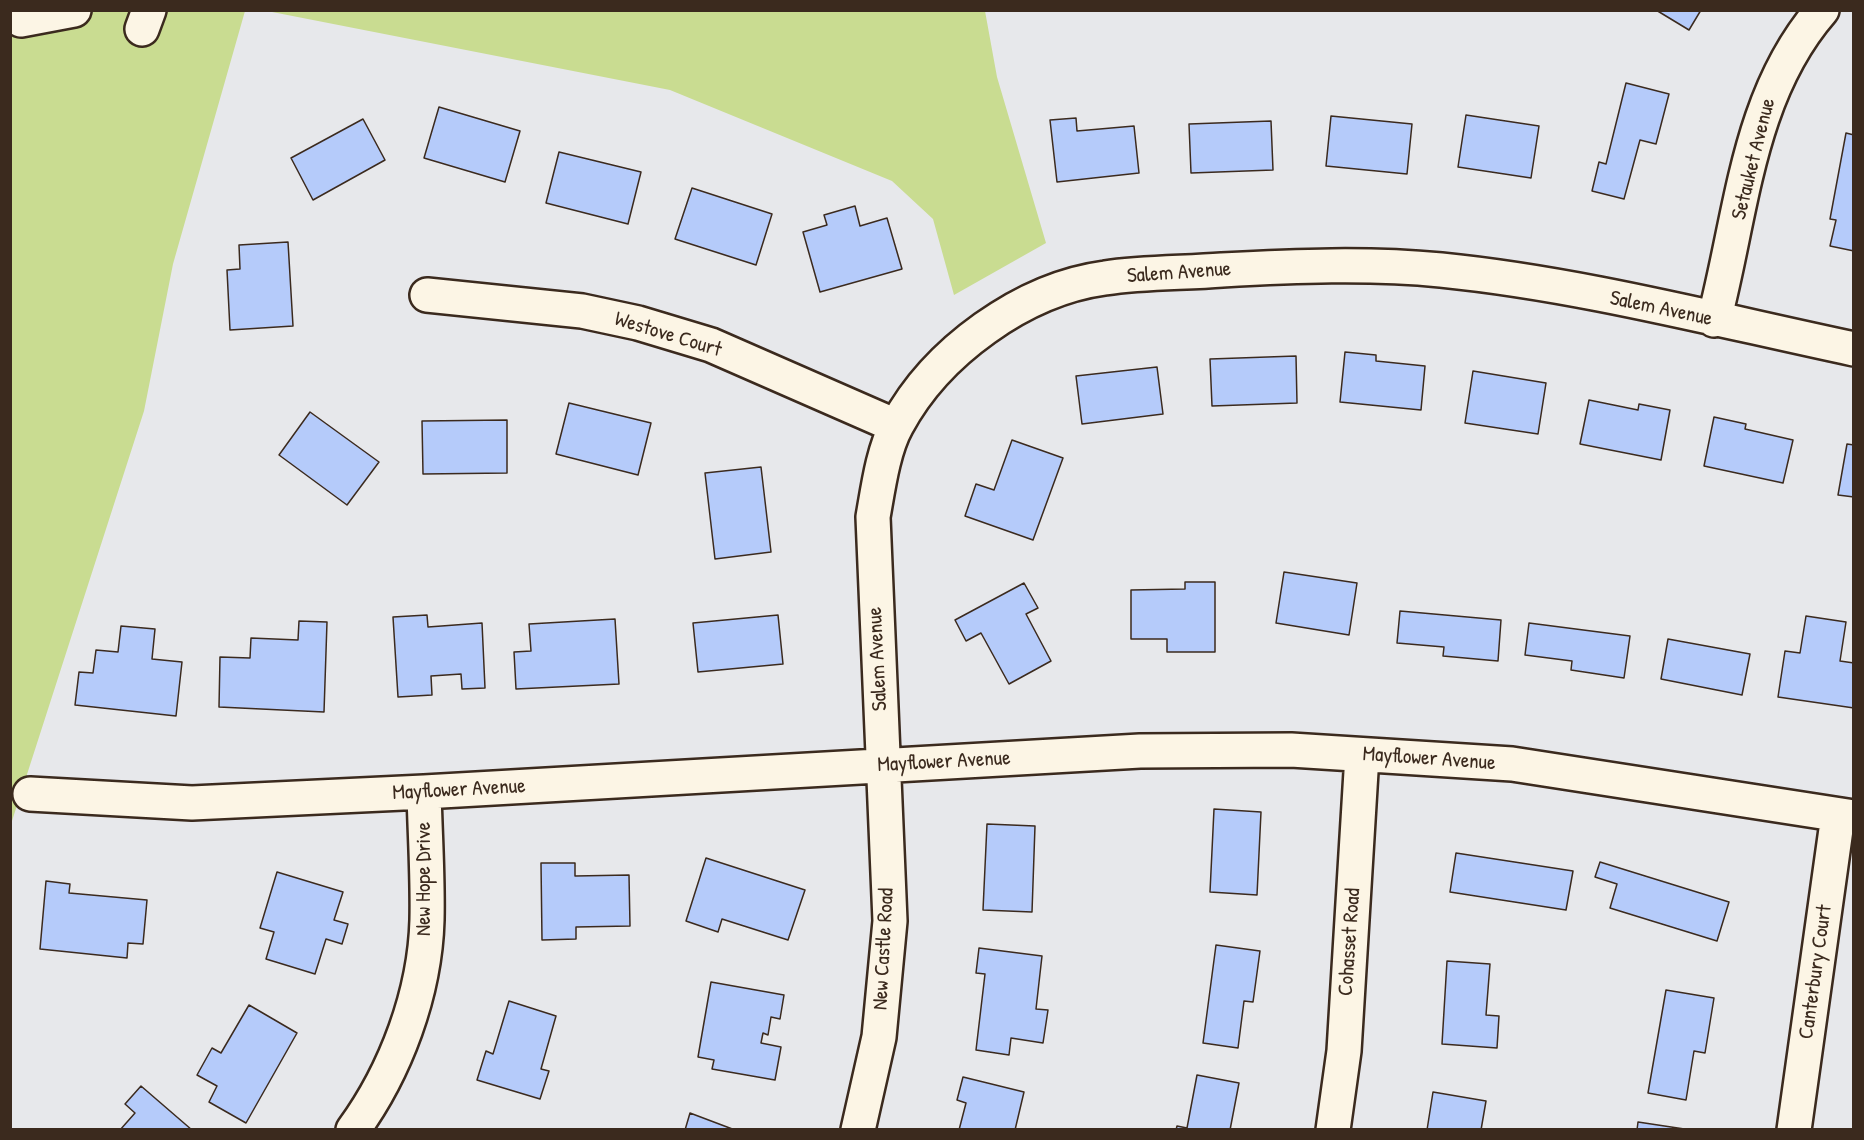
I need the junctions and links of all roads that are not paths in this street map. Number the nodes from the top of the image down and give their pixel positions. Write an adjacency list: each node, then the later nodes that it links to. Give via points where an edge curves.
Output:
1 (74, 10): 3 (street)
2 (1822, 10): 5 (street, Setauket Avenue, via 1794,47 1770,93 1755,137)
3 (21, 20)
4 (427, 295): 7 (street, Westove Court, via 582,311 638,323 711,345)
5 (1714, 320): 6 (street, Salem Avenue); 7 (street, Salem Avenue, via 1539,284 1419,269 1310,265 1105,278 1036,298 978,332 943,363)
6 (1854, 349)
7 (896, 426): 9 (street, Salem Avenue, via 873,517)
8 (1362, 755): 9 (street, Mayflower Avenue, via 1291,750 1140,751); 12 (street, Mayflower Avenue, via 1571,772); 15 (street, Cohasset Road, via 1344,1051)
9 (884, 765): 10 (street, Mayflower Avenue); 14 (street, New Castle Road, via 890,921 886,984)
10 (424, 792): 11 (street, Mayflower Avenue, via 192,802); 13 (street, New Hope Drive, via 427,920 412,1009 393,1061)
11 (30, 794)
12 (1846, 816): 16 (street, Canterbury Court)
13 (353, 1130)
14 (858, 1130)
15 (1333, 1130)
16 (1794, 1130)

